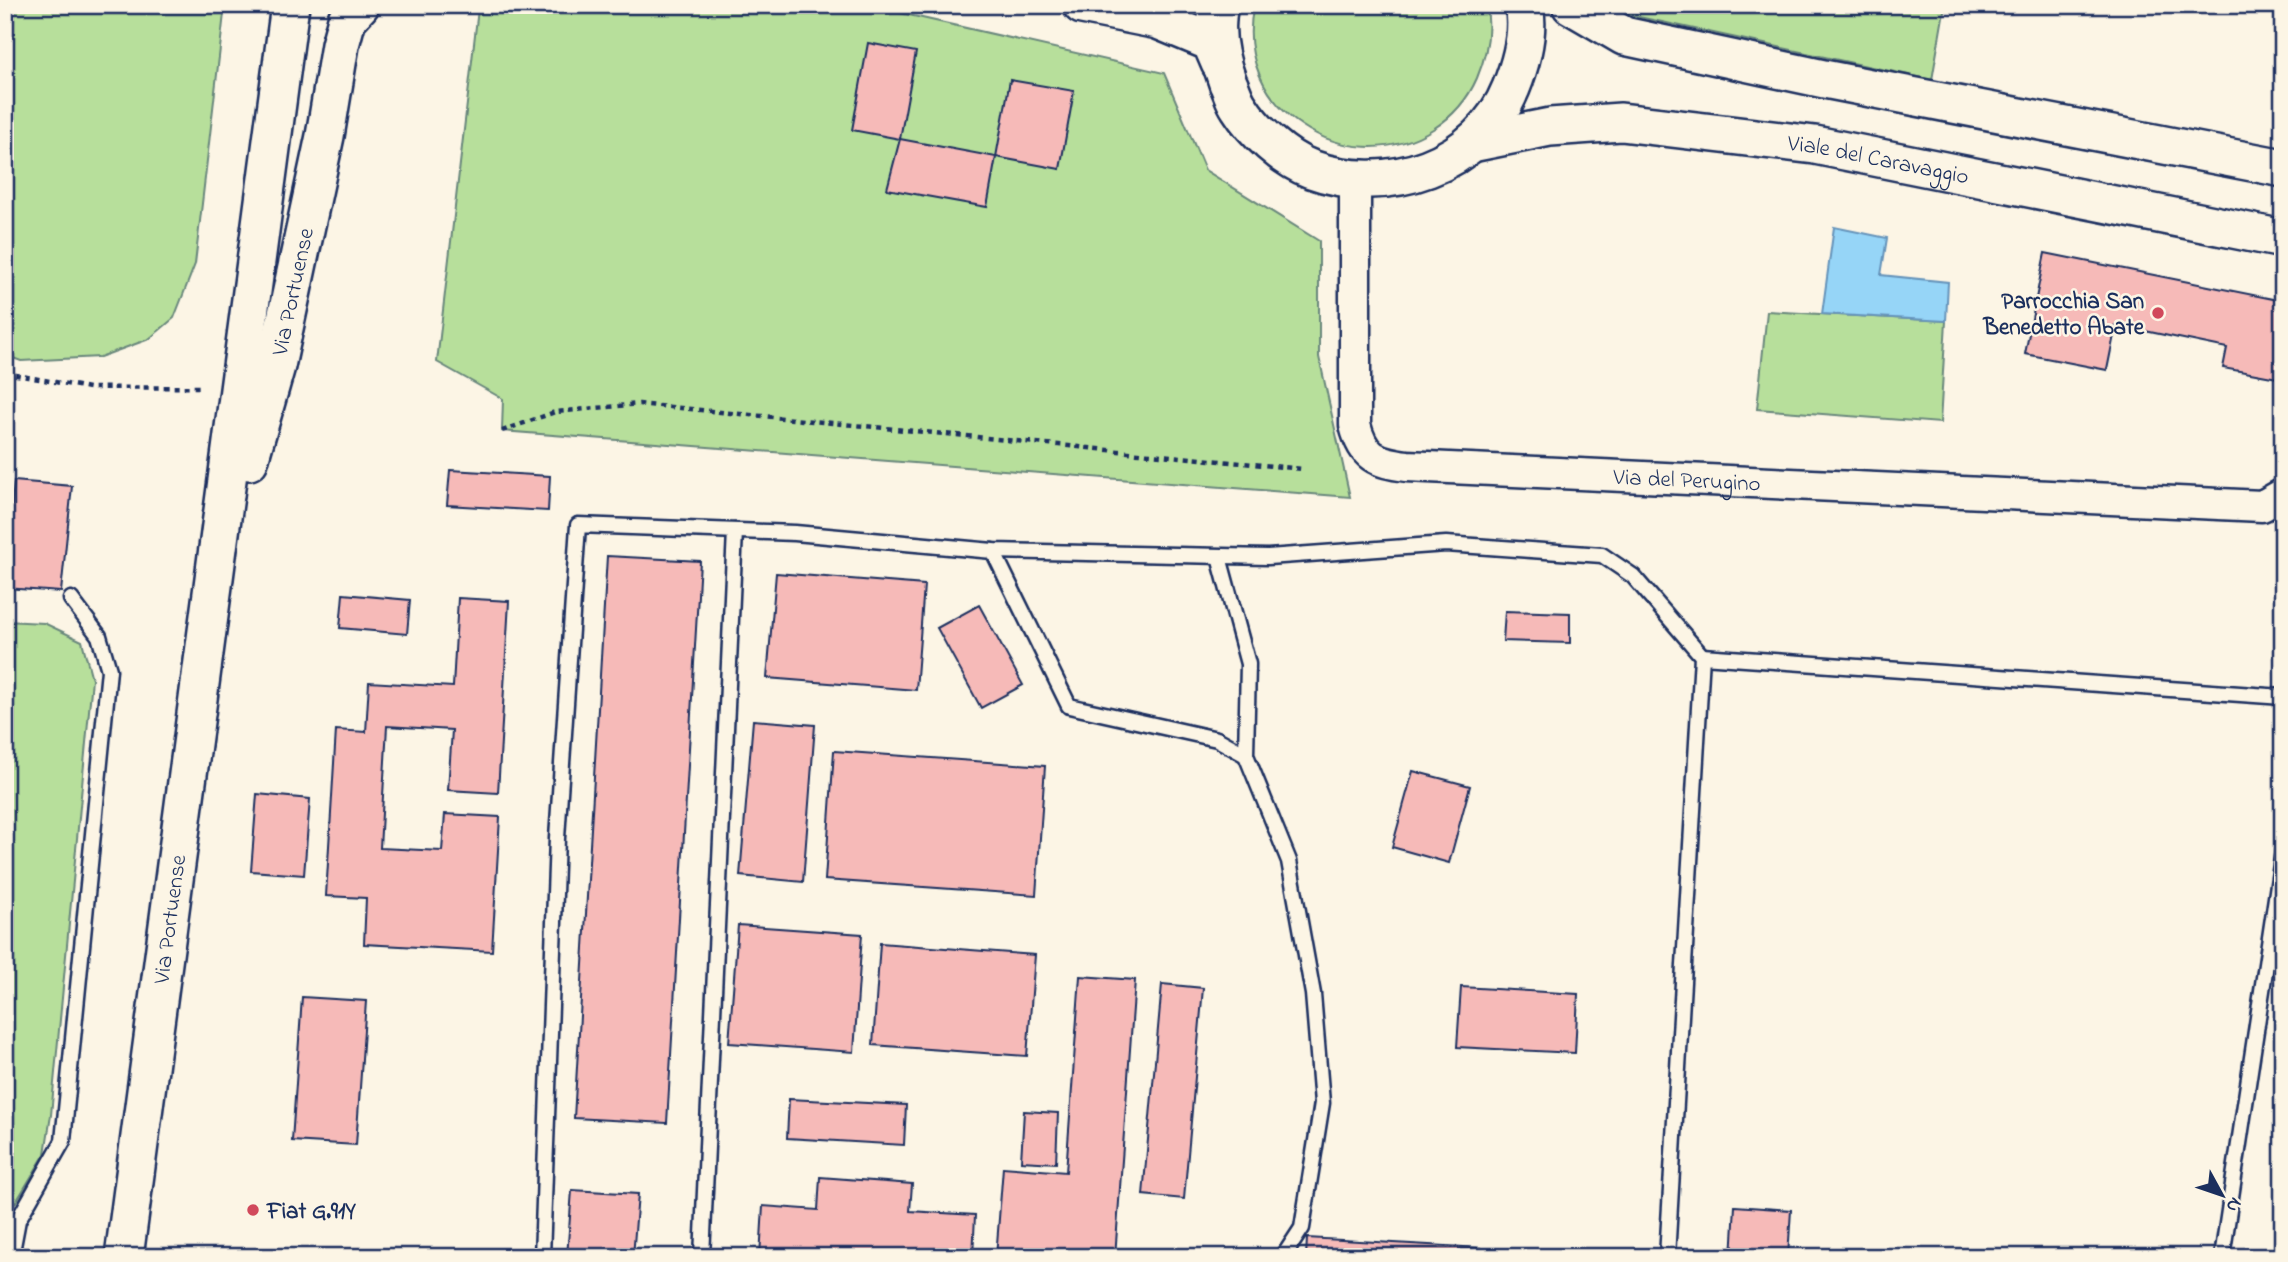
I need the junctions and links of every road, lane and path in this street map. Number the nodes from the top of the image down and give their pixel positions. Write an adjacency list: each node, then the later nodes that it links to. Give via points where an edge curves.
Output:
1 (290, 5): 13 (street, Via Portuense)
2 (360, 5): 20 (street, Via Portuense, via 346,19 276,366)
3 (1082, 5): 7 (street, via 1158,20 1211,42)
4 (1219, 5): 7 (street)
5 (1524, 5): 8 (street, via 1522,59 1504,105)
6 (1571, 5): 9 (street, via 1624,36)
7 (1220, 63): 10 (street, via 1238,106 1269,143 1309,168)
8 (1472, 143): 10 (street, via 1430,169 1393,179); 11 (street, Viale del Caravaggio, via 1550,127 1622,122 1815,145)
9 (2283, 168)
10 (1355, 180): 16 (street, Via del Perugino, via 1355,425 1366,452 1378,460 1407,466 2262,506)
11 (2283, 239)
12 (5, 373): 13 (path, via 89,388)
13 (240, 386): 20 (street, Via Portuense)
14 (502, 431): 15 (path, via 555,412 639,404)
15 (1303, 469)
16 (2283, 494)
17 (735, 531): 18 (lane); 28 (lane, via 578,525 557,838); 29 (lane)
18 (993, 551): 19 (lane); 24 (lane, via 1069,706 1217,739)
19 (1219, 557): 22 (lane, via 1446,544 1602,555 1633,576); 24 (lane, via 1248,664)
20 (215, 580): 27 (street, Via Portuense)
21 (71, 600): 26 (lane, via 99,636 109,670 63,1141 18,1220)
22 (1702, 656): 23 (lane); 31 (lane)
23 (2283, 696)
24 (1246, 755): 30 (lane, via 1289,861 1313,994 1322,1103 1302,1228)
25 (2283, 851): 32 (lane)
26 (11, 1257)
27 (124, 1257)
28 (542, 1257)
29 (702, 1257)
30 (1283, 1257)
31 (1667, 1257)
32 (2222, 1257)

